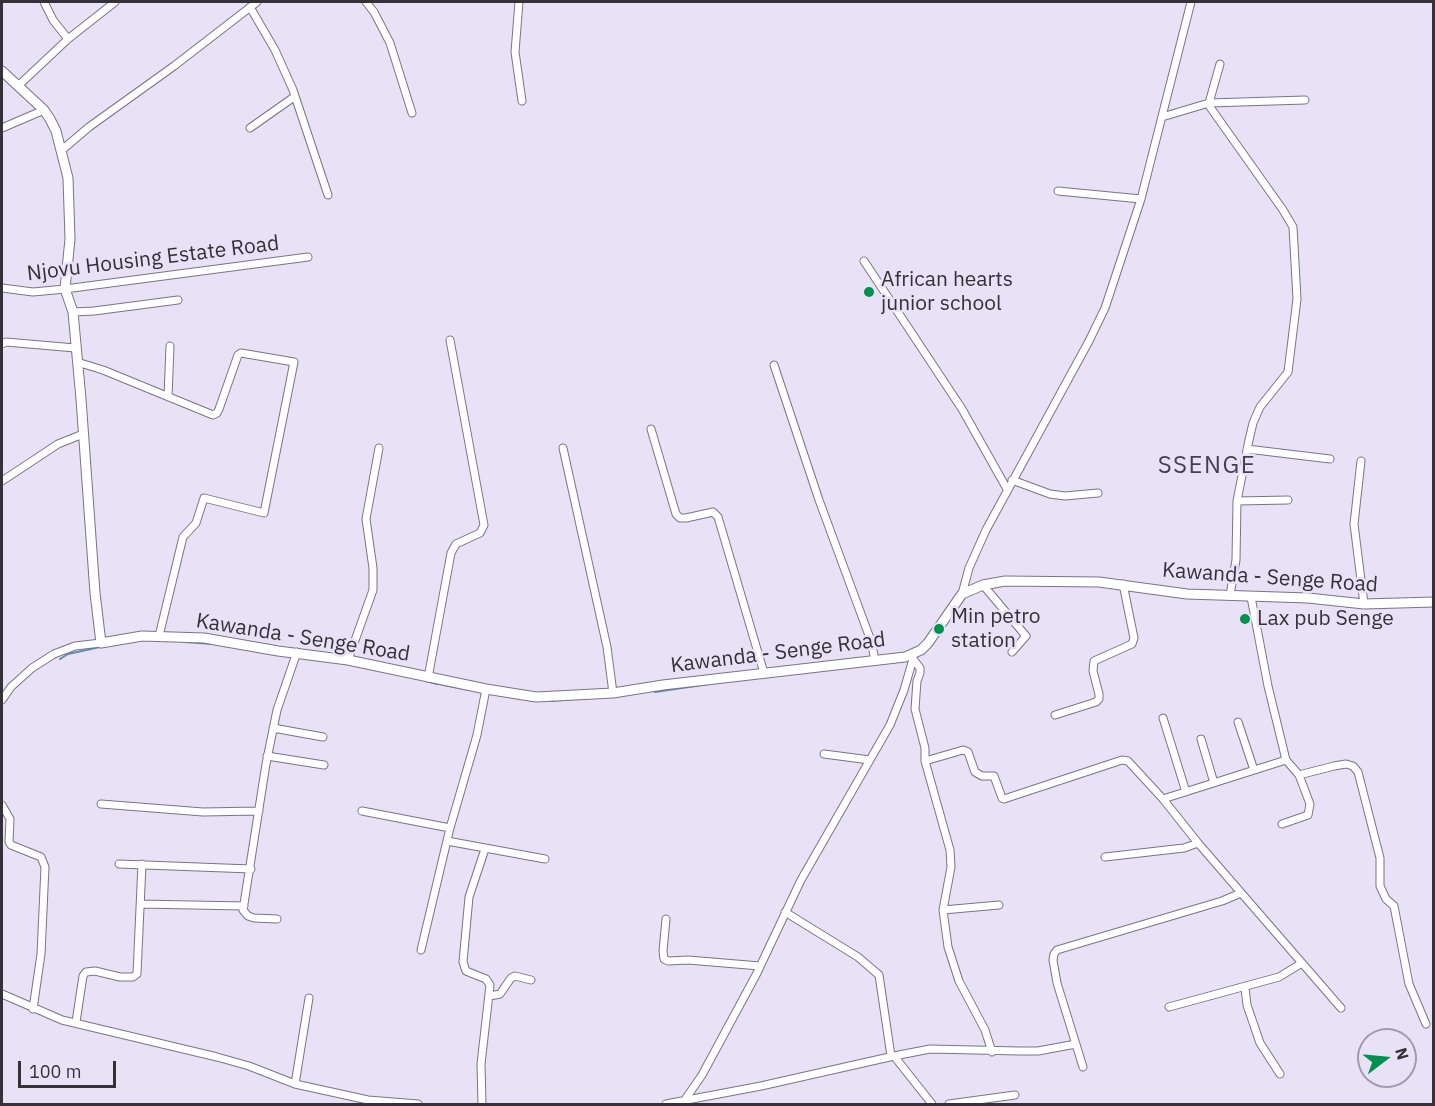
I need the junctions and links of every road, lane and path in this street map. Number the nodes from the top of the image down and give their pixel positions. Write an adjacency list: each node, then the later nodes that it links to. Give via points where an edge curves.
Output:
1 (44, 2): 8 (street)
2 (115, 2): 8 (street)
3 (257, 2): 7 (street)
4 (366, 2): 17 (street, via 390,43)
5 (519, 2): 14 (street, via 514,52)
6 (1191, 2): 18 (street)
7 (250, 7): 12 (street, via 275,50); 21 (street)
8 (68, 39): 11 (street)
9 (1220, 64): 15 (street)
10 (2, 71): 11 (street)
11 (18, 86): 16 (street)
12 (294, 97): 20 (street); 23 (street)
13 (1305, 100): 15 (street)
14 (522, 101)
15 (1209, 103): 18 (street); 42 (street, via 1294,232 1297,299 1289,369 1260,407)
16 (44, 110): 19 (street); 21 (street)
17 (412, 113)
18 (1162, 117): 24 (street)
19 (2, 128)
20 (250, 128)
21 (62, 150): 28 (street, via 68,178 70,239)
22 (1058, 191): 24 (street)
23 (328, 195)
24 (1140, 199): 45 (street, via 1105,308)
25 (308, 257): 28 (street, Njovu Housing Estate Road)
26 (864, 261): 47 (street, via 962,409)
27 (2, 288): 28 (street, Njovu Housing Estate Road, via 33,292)
28 (65, 289): 30 (street)
29 (178, 300): 30 (street)
30 (73, 312): 34 (street)
31 (450, 340): 66 (street, via 484,525 480,533 456,544 451,553)
32 (2, 344): 34 (street)
33 (170, 345): 37 (street)
34 (75, 348): 35 (street)
35 (77, 362): 37 (street); 39 (street)
36 (774, 364): 64 (street)
37 (168, 398): 58 (street, via 215,414 241,353 294,362 264,513 204,498 196,523 183,537)
38 (651, 429): 65 (street, via 676,514 686,518 713,512 718,517)
39 (83, 434): 46 (street, via 58,444); 59 (street)
40 (379, 448): 63 (street, via 366,519 373,590)
41 (563, 448): 68 (street, via 607,647)
42 (1247, 449): 43 (street); 50 (street)
43 (1330, 459)
44 (1361, 461): 57 (street, via 1354,524)
45 (1012, 480): 47 (street); 48 (street, via 1050,494)
46 (2, 482)
47 (1006, 489): 53 (street, via 969,568)
48 (1098, 493)
49 (1288, 500): 50 (street)
50 (1237, 501): 54 (street, via 1236,560)
51 (1123, 584): 52 (street, Kawanda - Senge Road, via 1015,580); 54 (street, Kawanda - Senge Road, via 1187,594); 70 (street, via 1132,644 1094,661 1100,693 1096,702)
52 (983, 585): 53 (street, Kawanda - Senge Road); 61 (street, via 1026,636)
53 (962, 594): 62 (street, Kawanda - Senge Road, via 928,643)
54 (1230, 595): 55 (street, Kawanda - Senge Road)
55 (1251, 597): 57 (street, Kawanda - Senge Road); 79 (street)
56 (1434, 602): 57 (street, Kawanda - Senge Road)
57 (1365, 604)
58 (159, 636): 59 (street, Kawanda - Senge Road); 60 (street, Kawanda - Senge Road, via 204,638)
59 (100, 643): 69 (street, via 54,654 32,668)
60 (297, 652): 63 (street, Kawanda - Senge Road); 73 (street)
61 (1012, 652)
62 (913, 657): 64 (street, Kawanda - Senge Road); 78 (street, via 890,725); 80 (street, via 920,668 915,709)
63 (348, 660): 66 (street, Kawanda - Senge Road)
64 (875, 660): 65 (street, Kawanda - Senge Road)
65 (764, 673): 68 (street, Kawanda - Senge Road)
66 (428, 678): 67 (street, Kawanda - Senge Road)
67 (486, 689): 68 (street, Kawanda - Senge Road, via 536,697); 92 (street)
68 (613, 693)
69 (2, 700)
70 (1055, 715)
71 (1163, 718): 85 (street)
72 (1238, 722): 82 (street)
73 (273, 728): 74 (street); 77 (street)
74 (323, 738)
75 (1201, 739): 84 (street)
76 (824, 754): 78 (street)
77 (267, 756): 81 (street); 89 (street)
78 (870, 760): 106 (street, via 827,831)
79 (1286, 760): 82 (street); 83 (street)
80 (925, 761): 86 (street, via 968,752 975,772 994,776 1004,799 1122,760 1132,765); 105 (street, via 950,850)
81 (324, 765)
82 (1254, 770): 84 (street)
83 (1299, 776): 91 (street, via 1310,811); 121 (street, via 1346,764 1358,772 1380,858 1380,886 1394,906 1410,984)
84 (1214, 783): 85 (street)
85 (1186, 792): 86 (street)
86 (1163, 799): 94 (street)
87 (101, 804): 89 (street, via 203,812)
88 (2, 805): 119 (street, via 10,819 11,845 40,857 45,867 41,954)
89 (259, 811): 100 (street)
90 (362, 811): 92 (street)
91 (1282, 824)
92 (450, 828): 93 (street)
93 (447, 841): 95 (street); 109 (street)
94 (1198, 843): 96 (street); 101 (street)
95 (485, 849): 97 (street); 115 (street, via 469,897 463,962 466,971 488,981)
96 (1105, 857)
97 (545, 859)
98 (119, 864): 99 (street)
99 (142, 864): 100 (street); 102 (street)
100 (251, 869): 104 (street)
101 (1241, 893): 110 (street); 122 (street, via 1057,950 1053,960 1057,983)
102 (141, 904): 104 (street); 120 (street, via 137,974 133,977 86,972)
103 (999, 905): 105 (street)
104 (244, 906): 107 (street, via 248,916)
105 (944, 910): 123 (street, via 948,947 959,981)
106 (786, 912): 111 (street); 124 (street, via 858,957 879,975)
107 (277, 919)
108 (666, 919): 111 (street, via 664,959 668,961)
109 (421, 950)
110 (1302, 963): 113 (street, via 1279,977); 118 (street)
111 (760, 966): 129 (street, via 702,1075)
112 (531, 980): 115 (street, via 515,976 500,994)
113 (1245, 988): 117 (street); 126 (street, via 1260,1043)
114 (2, 994): 119 (street)
115 (490, 996): 131 (street, via 481,1064)
116 (309, 998): 127 (street)
117 (1169, 1007)
118 (1341, 1008)
119 (33, 1009): 120 (street)
120 (76, 1022): 127 (street, via 249,1066)
121 (1426, 1024)
122 (1076, 1044): 123 (street); 125 (street)
123 (992, 1052): 124 (street, via 930,1049)
124 (892, 1056): 129 (street); 133 (street)
125 (1083, 1067)
126 (1280, 1074)
127 (295, 1084): 130 (street, via 368,1100)
128 (1015, 1095): 134 (street)
129 (683, 1102): 132 (street)
130 (418, 1104)
131 (482, 1104)
132 (666, 1104)
133 (932, 1104)
134 (949, 1104)

